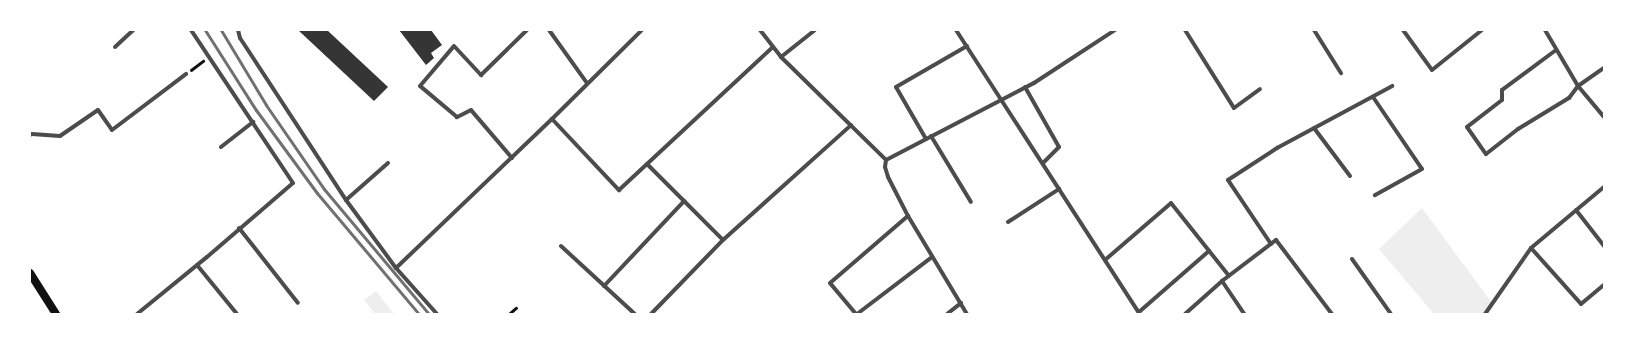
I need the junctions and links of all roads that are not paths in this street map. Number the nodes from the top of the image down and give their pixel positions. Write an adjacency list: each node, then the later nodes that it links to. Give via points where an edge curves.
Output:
1 (133, 30): 17 (street)
2 (191, 30): 33 (street)
3 (238, 30): 49 (street, via 240,38)
4 (527, 30): 40 (street, via 481,75 454,46 420,86 457,117 470,110)
5 (549, 30): 24 (street)
6 (642, 30): 24 (street)
7 (760, 30): 18 (street)
8 (815, 30): 20 (street)
9 (956, 30): 16 (street)
10 (1115, 30): 27 (street)
11 (1185, 30): 28 (street, via 1234,108)
12 (1314, 30): 22 (street)
13 (1403, 30): 14 (street, via 1432,70)
14 (1482, 30)
15 (1545, 30): 19 (street)
16 (968, 46): 30 (street); 38 (street, via 896,87)
17 (115, 47)
18 (773, 47): 20 (street); 44 (street)
19 (1556, 50): 26 (street); 26 (street, via 1502,90 1502,100 1467,127 1486,154 1518,129 1570,98)
20 (780, 56): 34 (street)
21 (1604, 68): 26 (street)
22 (1341, 73)
23 (186, 74): 36 (street, via 112,130 98,110 60,136)
24 (587, 83): 32 (street)
25 (1392, 86): 29 (street)
26 (1578, 86): 31 (street)
27 (1026, 87): 30 (street); 43 (street, via 1060,147)
28 (1260, 89)
29 (1373, 96): 35 (street); 48 (street, via 1422,169)
30 (1002, 99): 37 (street); 43 (street)
31 (1604, 117)
32 (552, 119): 40 (street); 44 (street, via 619,190)
33 (253, 122): 39 (street); 55 (street, via 293,183)
34 (851, 125): 41 (street); 56 (street)
35 (1314, 128): 45 (street); 57 (street, via 1277,148 1228,180)
36 (30, 135)
37 (931, 136): 38 (street); 51 (street)
38 (926, 139): 41 (street)
39 (221, 147)
40 (512, 158): 66 (street)
41 (886, 160): 53 (street, via 888,177)
42 (388, 163): 49 (street)
43 (1043, 163): 47 (street)
44 (647, 164): 50 (street)
45 (1350, 176)
46 (1604, 187): 52 (street)
47 (1059, 189): 54 (street); 64 (street)
48 (1375, 195)
49 (346, 200): 66 (street)
50 (684, 201): 56 (street); 71 (street)
51 (971, 202)
52 (1576, 210): 59 (street); 60 (street)
53 (908, 216): 62 (street); 81 (street, via 830,283)
54 (1008, 222)
55 (239, 228): 65 (street); 72 (street)
56 (723, 240): 80 (street)
57 (1271, 244): 68 (street); 86 (street, via 1276,240)
58 (561, 246): 71 (street)
59 (1604, 246)
60 (1532, 248): 70 (street, via 1581,304); 88 (street)
61 (1209, 251): 64 (street, via 1171,203); 68 (street); 74 (street)
62 (932, 257): 73 (street); 81 (street)
63 (1352, 259): 87 (street)
64 (1105, 260): 74 (street)
65 (197, 265): 76 (street); 77 (street)
66 (396, 268): 78 (street)
67 (30, 273): 75 (main road)
68 (1229, 276): 69 (street)
69 (1222, 281): 84 (street); 85 (street)
70 (1604, 285)
71 (604, 286): 79 (street)
72 (298, 303)
73 (961, 303): 82 (street); 83 (street)
74 (1140, 313)
75 (56, 314)
76 (137, 314)
77 (237, 314)
78 (437, 314)
79 (635, 314)
80 (651, 314)
81 (856, 314)
82 (947, 314)
83 (967, 314)
84 (1185, 314)
85 (1244, 314)
86 (1332, 314)
87 (1391, 314)
88 (1485, 314)

